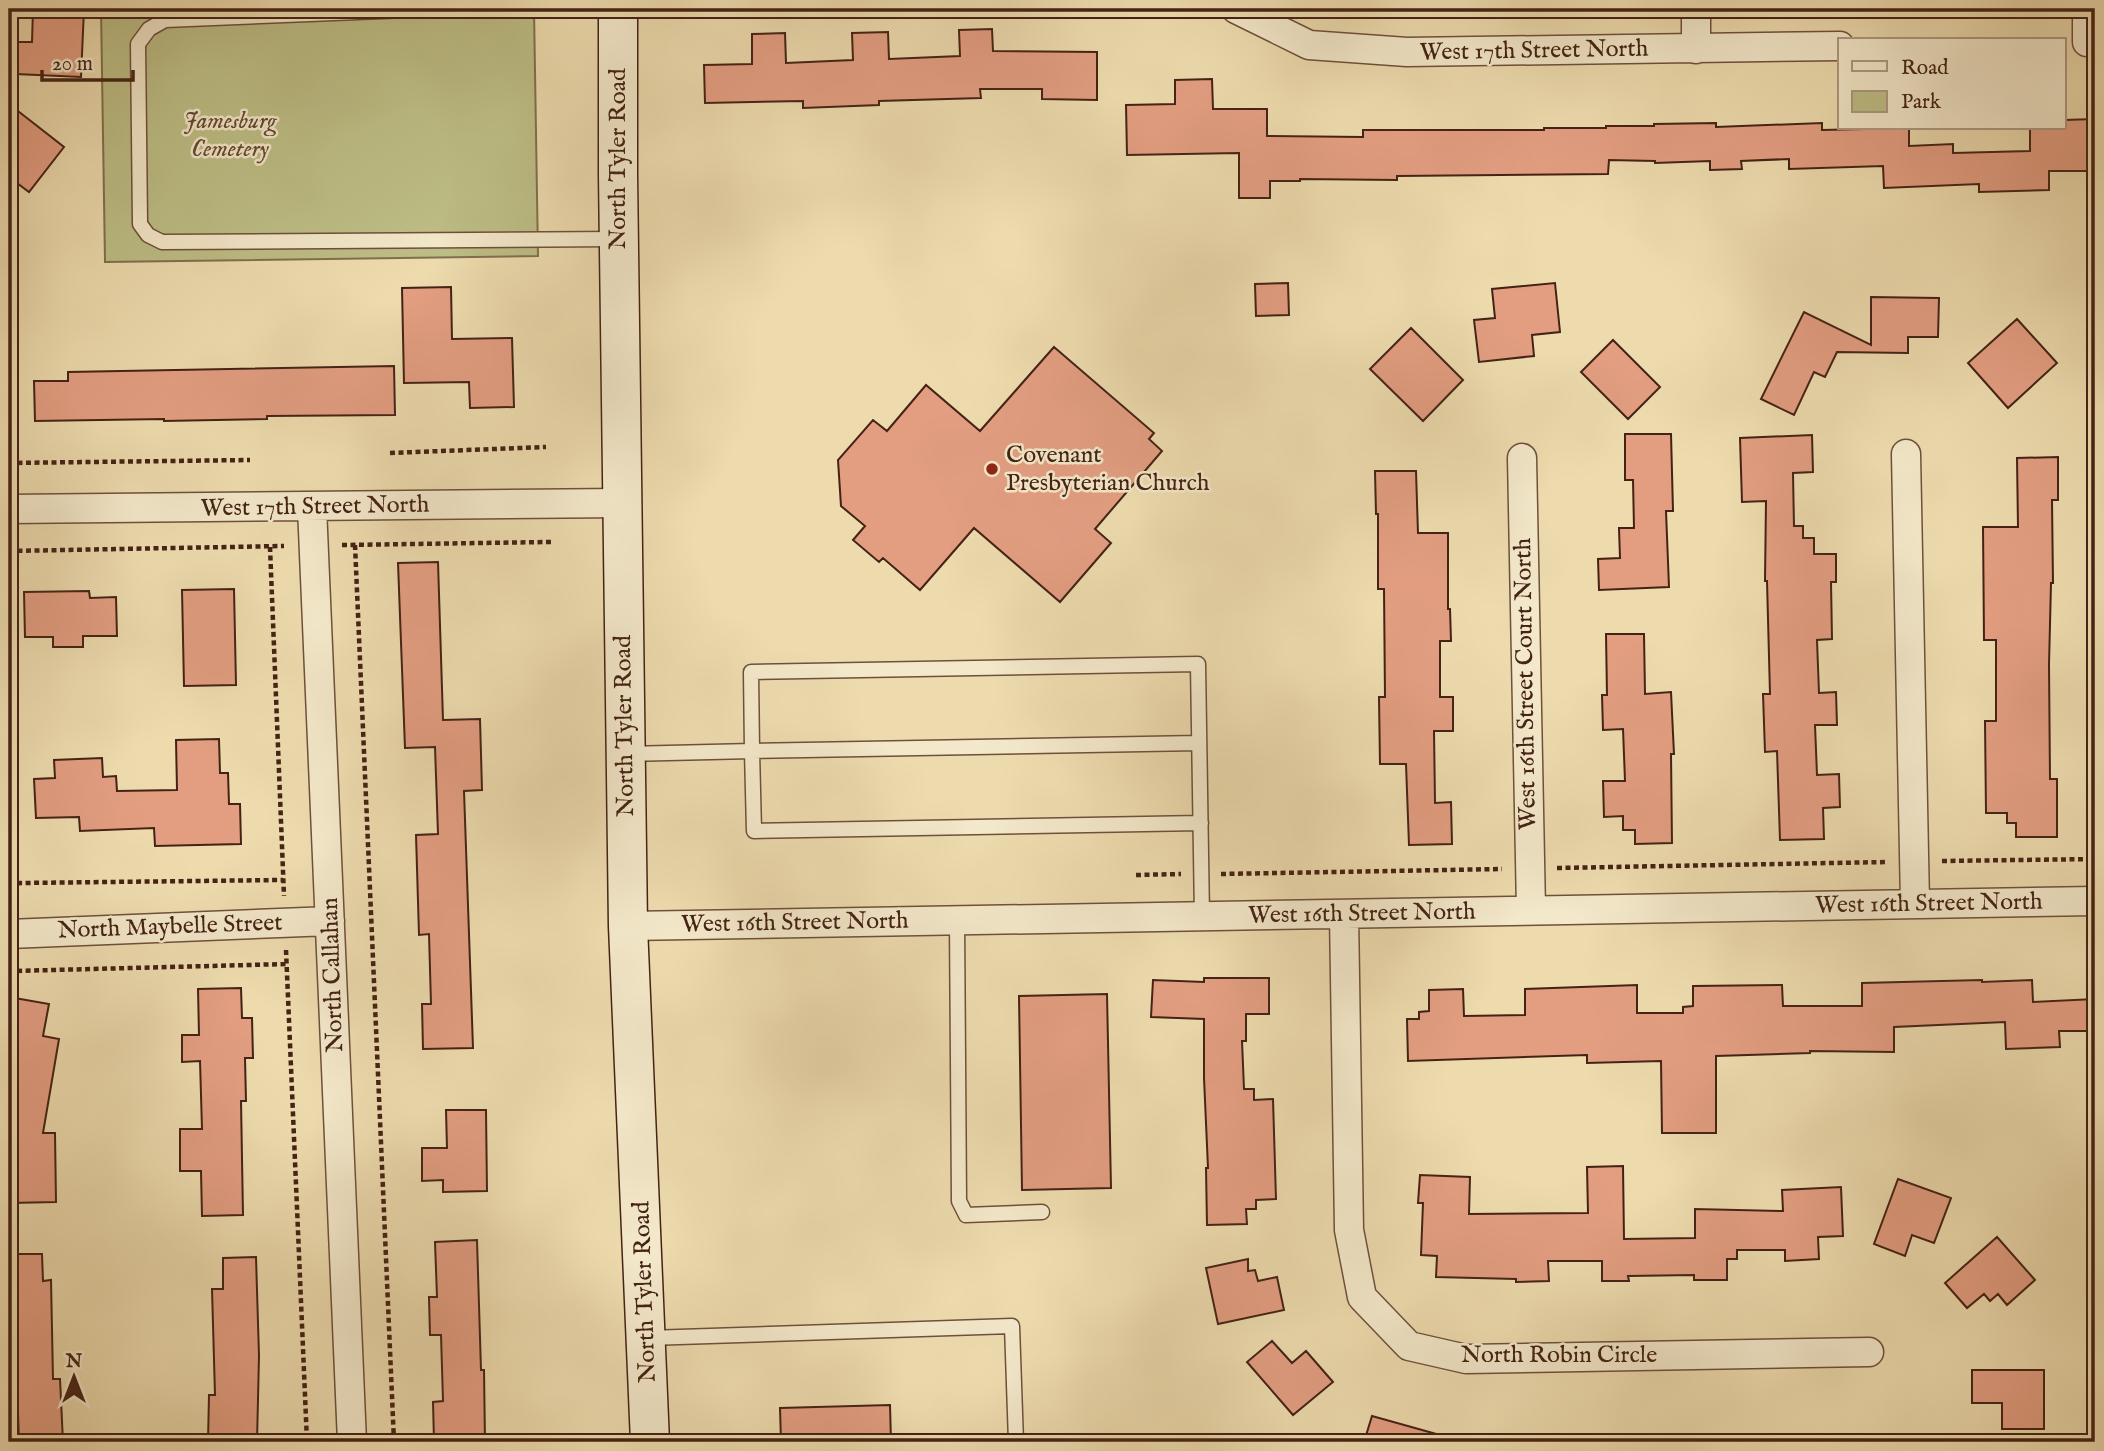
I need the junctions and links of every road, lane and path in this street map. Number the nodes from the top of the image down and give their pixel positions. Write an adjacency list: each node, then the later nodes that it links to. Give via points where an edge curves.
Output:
1 (432, 9): 9 (lane, via 165,20 149,29 138,44 140,224 148,235 162,242)
2 (618, 9): 9 (main road, North Tyler Road)
3 (1696, 9): 8 (street)
4 (2087, 9): 6 (street)
5 (1250, 12): 8 (street, West 17th Street North, via 1309,45 1407,52)
6 (2082, 42)
7 (1838, 46): 8 (street, West 17th Street North)
8 (1696, 49)
9 (619, 239): 16 (main road, North Tyler Road)
10 (546, 447): 11 (path)
11 (390, 453)
12 (1906, 454): 29 (street)
13 (1522, 458): 30 (street, West 16th Street Court North)
14 (250, 460): 15 (path)
15 (9, 463)
16 (622, 503): 17 (street, West 17th Street North); 26 (main road, North Tyler Road)
17 (312, 507): 18 (street, West 17th Street North); 21 (street, North Callahan)
18 (9, 509)
19 (551, 542): 20 (path)
20 (355, 545): 21 (path); 52 (path)
21 (314, 546): 22 (path); 41 (street, North Callahan)
22 (270, 547): 23 (path); 33 (path)
23 (9, 551)
24 (1199, 743): 25 (lane); 25 (lane, via 1198,664 1170,664 751,672); 27 (lane)
25 (752, 751): 26 (lane); 27 (lane, via 754,831)
26 (625, 754): 43 (main road, North Tyler Road)
27 (1201, 823): 31 (lane)
28 (2095, 859): 29 (path)
29 (1914, 862): 30 (path); 36 (street)
30 (1530, 869): 31 (path); 37 (street, West 16th Street Court North)
31 (1201, 874): 32 (path); 39 (lane)
32 (1136, 875)
33 (283, 880): 34 (path); 42 (path)
34 (9, 886)
35 (2095, 901): 36 (street, West 16th Street North)
36 (1915, 904): 37 (street, West 16th Street North)
37 (1531, 911): 38 (street, West 16th Street North)
38 (1344, 914): 39 (street, West 16th Street North); 49 (street, North Robin Circle, via 1349,1230 1362,1297 1409,1346 1465,1359)
39 (1202, 916): 40 (street, West 16th Street North)
40 (957, 920): 43 (street, West 16th Street North); 47 (lane, via 960,1201 966,1214)
41 (330, 921): 42 (street, North Maybelle Street); 51 (street, North Callahan)
42 (285, 923): 44 (street, North Maybelle Street); 45 (path)
43 (628, 926): 48 (main road, North Tyler Road)
44 (9, 934)
45 (287, 964): 46 (path); 50 (path)
46 (9, 973)
47 (1042, 1212)
48 (647, 1339): 53 (main road, North Tyler Road); 54 (lane, via 1012,1326)
49 (1869, 1352)
50 (307, 1442)
51 (352, 1442)
52 (394, 1442)
53 (650, 1442)
54 (1016, 1442)

